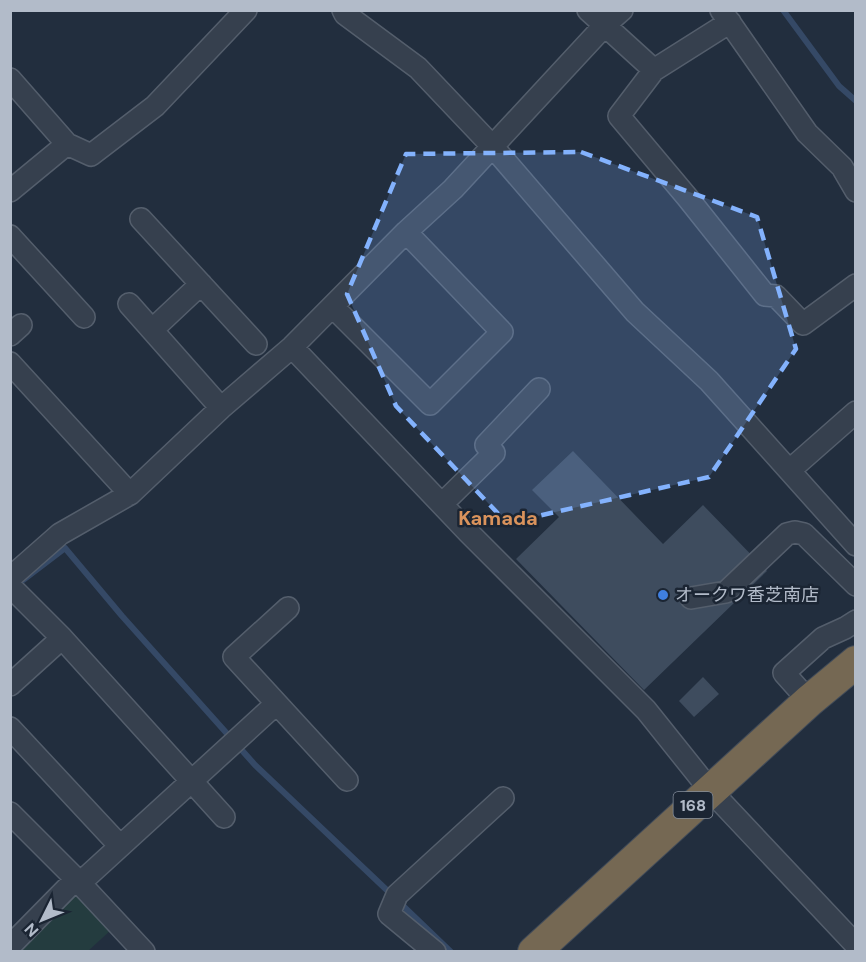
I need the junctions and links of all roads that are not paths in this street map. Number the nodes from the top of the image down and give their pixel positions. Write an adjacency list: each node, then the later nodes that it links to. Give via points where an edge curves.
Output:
1 (246, 10): 9 (street, via 154,106 91,155)
2 (343, 10): 10 (street, via 418,68)
3 (588, 10): 6 (street)
4 (622, 10): 6 (street)
5 (725, 16): 7 (street); 11 (street, via 807,133)
6 (605, 25): 7 (street); 10 (street)
7 (654, 70): 18 (street, via 619,116 765,295 776,296 803,324)
8 (10, 79): 9 (street)
9 (67, 144): 12 (street)
10 (493, 147): 15 (street); 29 (street, via 635,312 709,381)
11 (849, 164): 13 (street)
12 (10, 191)
13 (855, 191)
14 (141, 219): 17 (street)
15 (406, 232): 20 (street); 20 (street, via 502,332 430,404)
16 (10, 236): 21 (street)
17 (201, 284): 22 (street); 23 (street)
18 (855, 285)
19 (129, 304): 22 (street)
20 (333, 307): 24 (street)
21 (84, 317)
22 (152, 330): 27 (street)
23 (256, 344)
24 (292, 347): 27 (street); 31 (street)
25 (10, 363): 30 (street)
26 (539, 389): 31 (street, via 486,445 494,453)
27 (221, 408): 30 (street)
28 (855, 413): 29 (street)
29 (790, 470): 32 (street)
30 (130, 494): 33 (street, via 60,534)
31 (442, 504): 47 (street, via 646,710)
32 (855, 545)
33 (10, 578)
34 (855, 585): 36 (street, via 804,534 795,532 788,534 726,592)
35 (10, 586): 39 (street)
36 (691, 598)
37 (288, 608): 43 (street, via 234,657)
38 (850, 624): 42 (street, via 823,638 784,673)
39 (62, 638): 41 (street); 46 (street)
40 (855, 662): 42 (highway, 168)
41 (10, 685)
42 (809, 701): 47 (highway, 168)
43 (276, 704): 45 (street); 46 (street)
44 (10, 728): 51 (street)
45 (347, 780)
46 (191, 781): 50 (street); 51 (street)
47 (710, 790): 53 (street); 57 (highway, 168)
48 (503, 798): 56 (street, via 394,900 389,914)
49 (10, 813): 52 (street)
50 (224, 817)
51 (120, 846): 52 (street)
52 (78, 881): 54 (street); 55 (street)
53 (855, 945)
54 (10, 946)
55 (144, 951)
56 (435, 951)
57 (534, 951)

